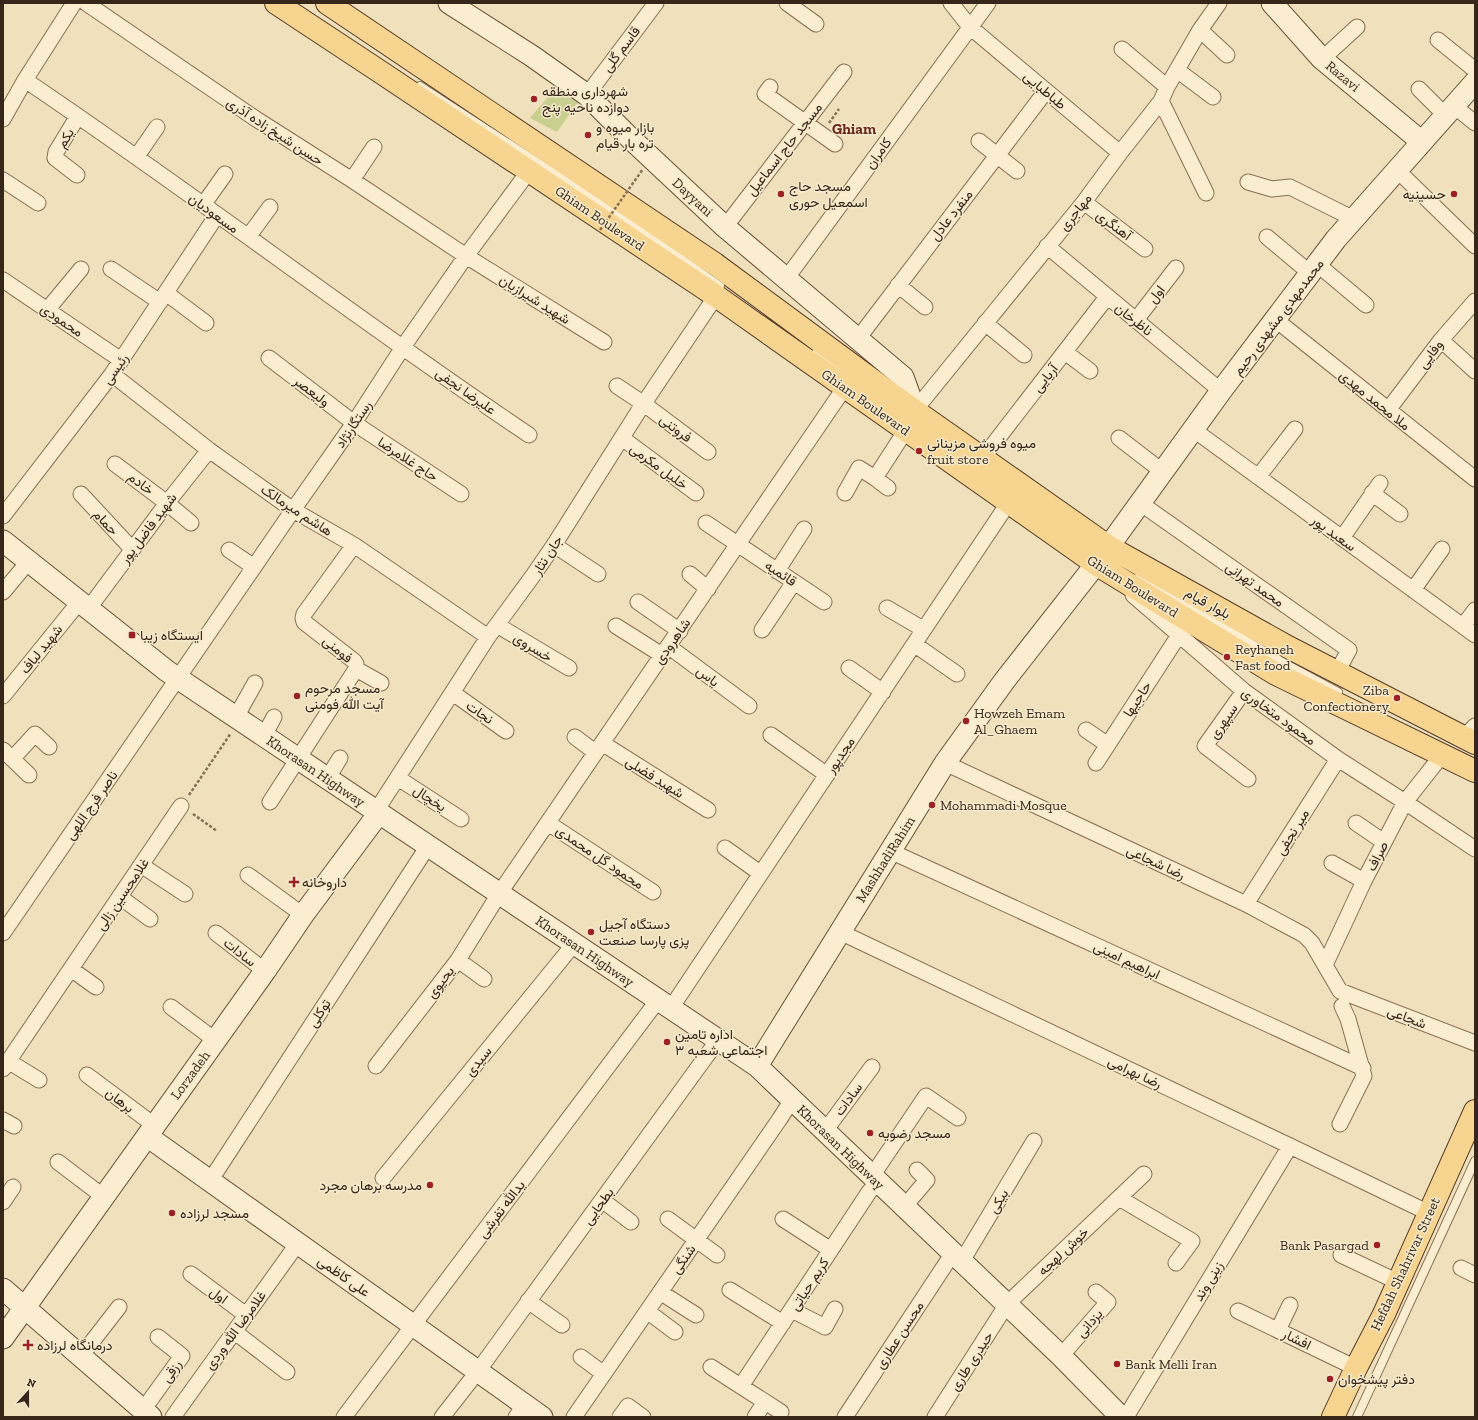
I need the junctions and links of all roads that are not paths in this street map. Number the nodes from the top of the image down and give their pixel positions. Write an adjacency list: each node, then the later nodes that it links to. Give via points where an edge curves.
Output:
1 (74, 3): 24 (street)
2 (86, 3): 53 (street, حسن شیخ زاده آذری, via 256,119)
3 (276, 3): 48 (main road, Ghiam Boulevard)
4 (327, 3): 103 (main road, Ghiam Boulevard, via 715,264)
5 (656, 3): 31 (street, قاسم گلی)
6 (787, 3): 12 (street)
7 (951, 3): 14 (street, طباطبایی)
8 (988, 3): 14 (street, کامران)
9 (1219, 3): 16 (street, مهاجری)
10 (1272, 3): 20 (main road, Razavi)
11 (456, 5): 31 (main road, Dayyani)
12 (804, 8): 13 (street)
13 (816, 24)
14 (970, 27): 30 (street, طباطبایی); 73 (street, کامران)
15 (1357, 27): 20 (street)
16 (1200, 30): 19 (street); 21 (street, مهاجری)
17 (1438, 40): 22 (street)
18 (1122, 48): 28 (street)
19 (1228, 54)
20 (1322, 59): 41 (main road, Razavi)
21 (1177, 70): 28 (street, مهاجری); 32 (street)
22 (1475, 70)
23 (844, 72): 37 (street, مسجد حاج اسماعیل)
24 (25, 80): 35 (street, مسعودیان); 36 (street)
25 (413, 81): 76 (lane, via 631,223)
26 (1475, 82): 34 (main road, محمدمهدی مشهدی رحیم)
27 (770, 87): 37 (street, via 765,94)
28 (1167, 87): 33 (street, مهاجری)
29 (1419, 89): 34 (street)
30 (1046, 91): 44 (street, طباطبایی); 46 (street, منفرد عادل)
31 (587, 95): 62 (main road, Dayyani)
32 (1213, 97)
33 (1161, 101): 44 (street, مهاجری); 55 (street)
34 (1450, 111): 38 (street); 41 (main road, محمدمهدی مشهدی رحیم)
35 (78, 116): 45 (street, مسعودیان); 51 (street, یکم, via 56,152 55,158)
36 (3, 119)
37 (805, 122): 42 (street); 62 (street, مسجد حاج اسماعیل)
38 (1475, 123)
39 (157, 127): 45 (street)
40 (979, 141): 46 (street)
41 (1422, 142): 47 (main road, محمدمهدی مشهدی رحیم)
42 (835, 144)
43 (374, 147): 53 (street)
44 (1120, 153): 56 (street, مهاجری)
45 (137, 156): 58 (street, مسعودیان)
46 (997, 156): 49 (street); 75 (street, منفرد عادل)
47 (1397, 170): 61 (main road, محمدمهدی مشهدی رحیم); 66 (street)
48 (529, 171): 68 (street, رستگارنژاد); 76 (main road, Ghiam Boulevard)
49 (1017, 171)
50 (225, 174): 58 (street)
51 (77, 175)
52 (3, 180): 57 (street)
53 (352, 180): 68 (street, حسن شیخ زاده آذری)
54 (1248, 182): 61 (street, via 1272,189 1290,187)
55 (1206, 193)
56 (1084, 202): 65 (street, مهاجری); 67 (street, آهنگری)
57 (38, 203)
58 (204, 205): 60 (street, مسعودیان)
59 (270, 207): 63 (street)
60 (217, 215): 63 (street, مسعودیان); 77 (street, رئیسی)
61 (1354, 219): 70 (main road, محمدمهدی مشهدی رحیم)
62 (725, 227): 73 (main road, Dayyani)
63 (248, 237): 90 (street, مسعودیان)
64 (1267, 237): 70 (street)
65 (1047, 246): 78 (street, ناظرخان); 86 (street, مهاجری)
66 (1475, 246)
67 (1145, 249)
68 (466, 256): 89 (street, شهید شیرازیان); 90 (street, رستگارنژاد)
69 (1176, 268): 83 (street, اول)
70 (1314, 268): 80 (street); 84 (main road, محمدمهدی مشهدی رحیم)
71 (81, 269): 82 (street)
72 (111, 269): 77 (street)
73 (786, 279): 87 (main road, Dayyani)
74 (3, 280): 82 (street, محمودی)
75 (898, 285): 81 (street); 87 (street, منفرد عادل)
76 (722, 294): 99 (main road, Ghiam Boulevard); 102 (street, جان نثار)
77 (163, 297): 85 (street); 95 (street, رئیسی)
78 (1107, 297): 83 (street, ناظرخان); 92 (street, آریایی)
79 (1475, 301): 88 (street, وفایی)
80 (1366, 305)
81 (925, 307)
82 (47, 310): 95 (street, محمودی)
83 (1136, 320): 101 (street, ناظرخان)
84 (1276, 320): 101 (main road, محمدمهدی مشهدی رحیم); 104 (street, ملا محمد مهدی)
85 (206, 323)
86 (985, 323): 93 (street); 103 (street, مهاجری)
87 (857, 340): 103 (main road, Dayyani, via 903,377)
88 (1440, 340): 97 (street); 104 (street, وفایی)
89 (604, 342)
90 (403, 347): 105 (street, رستگارنژاد); 109 (street, علیرضا نجفی)
91 (812, 350): 99 (lane)
92 (1065, 352): 96 (street); 114 (street, آریایی)
93 (1024, 355)
94 (269, 358): 105 (street, ولیعصر)
95 (121, 360): 98 (street, رئیسی)
96 (1090, 371)
97 (1475, 372)
98 (112, 374): 112 (street, هاشم میرمالک); 130 (street, رئیسی)
99 (851, 385): 107 (main road, Ghiam Boulevard); 136 (street, شاهرودی)
100 (617, 386): 102 (street)
101 (1221, 391): 108 (main road, محمدمهدی مشهدی رحیم)
102 (644, 404): 110 (street, جان نثار); 113 (street, فروتنی)
103 (915, 410): 114 (main road, Ghiam Boulevard)
104 (1388, 410): 117 (street, ملا محمد مهدی)
105 (354, 423): 124 (street, حاج غلامرضا); 128 (street, رستگارنژاد)
106 (1295, 429): 118 (street)
107 (906, 430): 119 (street); 125 (main road, Ghiam Boulevard)
108 (1194, 430): 116 (main road, محمدمهدی مشهدی رحیم); 118 (street, سعید پور)
109 (529, 435)
110 (622, 438): 121 (street, خلیل مکرمی); 138 (street, جان نثار)
111 (1119, 438): 116 (street)
112 (209, 450): 126 (street, شهید فاضل پور); 128 (street, هاشم میرمالک)
113 (708, 452)
114 (982, 458): 142 (main road, بلوار قیام)
115 (116, 464): 126 (street, خادم)
116 (1163, 472): 127 (main road, محمدمهدی مشهدی رحیم)
117 (1473, 473)
118 (1258, 477): 134 (street, سعید پور)
119 (875, 478): 120 (street); 122 (street, via 859,468)
120 (888, 488)
121 (696, 493)
122 (845, 493)
123 (81, 494): 140 (street, حمام)
124 (461, 494)
125 (1009, 502): 142 (main road, Ghiam Boulevard); 160 (street, مجدپور)
126 (167, 503): 131 (street); 140 (street, شهید فاضل پور)
127 (1140, 503): 142 (main road, محمدمهدی مشهدی رحیم); 171 (street, محمد تهرانی, via 1349,650)
128 (293, 510): 137 (street, هاشم میرمالک); 144 (street, رستگارنژاد)
129 (1400, 514): 134 (street, via 1376,488)
130 (3, 516)
131 (191, 523)
132 (706, 523): 136 (street, قائمیه)
133 (804, 529): 146 (street)
134 (1342, 538): 151 (street, سعید پور)
135 (3, 541): 143 (main road, Khorasan Highway)
136 (738, 544): 146 (street, قائمیه); 150 (street, شاهرودی)
137 (354, 545): 165 (street, هاشم میرمالک); 168 (street, فومنی, via 303,618 304,622 354,661)
138 (554, 545): 147 (street); 158 (street, جان نثار)
139 (1442, 548): 151 (street)
140 (132, 549): 155 (street, شهید فاضل پور)
141 (229, 550): 144 (street)
142 (1103, 555): 164 (street, محمود متخاوری); 171 (main road, بلوار قیام); 195 (main road, Ghiam Boulevard, via 1276,674); 199 (main road, MashhadiRahim, via 1005,680)
143 (29, 561): 152 (street); 155 (main road, Khorasan Highway)
144 (254, 567): 173 (street, رستگارنژاد)
145 (1130, 570): 180 (lane)
146 (777, 571): 149 (street, قائمیه)
147 (598, 574)
148 (690, 574): 150 (street)
149 (794, 582): 154 (street, قائمیه); 161 (street)
150 (708, 589): 163 (street, شاهرودی)
151 (1414, 590): 162 (street, سعید پور)
152 (3, 592)
153 (638, 602): 163 (street)
154 (824, 602)
155 (84, 605): 173 (main road, Khorasan Highway); 179 (street, شهید لباف)
156 (887, 608): 160 (street)
157 (1475, 610): 162 (street)
158 (497, 625): 165 (street, جان نثار); 169 (street, خسروی)
159 (616, 626): 167 (street, یاس)
160 (923, 629): 166 (street, مجدپور)
161 (762, 630)
162 (1469, 630)
163 (680, 631): 167 (street, شاهرودی)
164 (1179, 636): 176 (street, محمود متخاوری); 191 (street, حاجیها)
165 (488, 637): 178 (street, جان نثار)
166 (914, 644): 172 (street); 177 (street, مجدپور)
167 (665, 651): 181 (street, یاس); 193 (street, شاهرودی)
168 (356, 668): 175 (street); 197 (street, فومنی)
169 (569, 668)
170 (849, 668): 177 (street)
171 (1337, 672): 189 (main road, بلوار قیام)
172 (957, 674)
173 (179, 678): 184 (main road, Khorasan Highway); 233 (street, ناصر فرج اللهی)
174 (255, 683): 184 (street)
175 (382, 683)
176 (1244, 691): 198 (street, محمود متخاوری); 206 (street, سپهری, via 1205,746)
177 (883, 692): 202 (street, مجدپور)
178 (453, 693): 186 (street, نجات); 205 (street, جان نثار)
179 (3, 696)
180 (1345, 696)
181 (749, 706)
182 (1372, 712): 201 (lane)
183 (274, 717): 188 (street)
184 (238, 718): 188 (main road, Khorasan Highway)
185 (1086, 730): 191 (street)
186 (506, 731)
187 (771, 735): 202 (street)
188 (264, 736): 197 (main road, Khorasan Highway)
189 (1471, 736)
190 (575, 737): 193 (street, شهید فضلی)
191 (1108, 744): 200 (street, حاجیها)
192 (50, 747): 194 (street, via 35,734)
193 (599, 748): 210 (street, شهید فضلی); 213 (street, شاهرودی)
194 (7, 754): 203 (street)
195 (1442, 755): 201 (main road, Ghiam Boulevard); 208 (street, صراف)
196 (340, 758): 204 (street)
197 (297, 759): 204 (main road, Khorasan Highway); 207 (street, فومنی)
198 (1338, 759): 208 (street, محمود متخاوری); 229 (street, میر نجفی)
199 (945, 763): 219 (main road, MashhadiRahim); 229 (street, رضا شجاعی)
200 (1096, 763)
201 (1475, 769)
202 (826, 775): 222 (street, مجدپور)
203 (29, 776)
204 (327, 778): 211 (main road, Khorasan Highway)
205 (398, 778): 211 (street, جان نثار); 212 (street, یخچال)
206 (1248, 779)
207 (270, 802)
208 (1405, 802): 215 (street, صراف); 218 (street, محمود متخاوری)
209 (181, 806): 221 (street, غلامحسین زالی)
210 (708, 810)
211 (377, 812): 216 (main road, Khorasan Highway); 230 (main road, Lorzadeh)
212 (461, 819)
213 (548, 822): 225 (street, محمود گل محمدی); 227 (street, شاهرودی)
214 (1356, 823): 215 (street)
215 (1384, 842): 224 (street, صراف)
216 (428, 846): 227 (main road, Khorasan Highway); 269 (street, توکلی)
217 (725, 848): 222 (street)
218 (1475, 849)
219 (890, 851): 232 (main road, MashhadiRahim); 252 (street, ابراهیم امینی)
220 (1332, 863): 224 (street)
221 (141, 865): 226 (street); 228 (street, غلامحسین زالی)
222 (760, 872): 243 (street, مجدپور)
223 (248, 875): 230 (street)
224 (1364, 881): 237 (street, صراف)
225 (653, 892)
226 (185, 894)
227 (499, 894): 235 (main road, Khorasan Highway); 236 (street, یحیوی)
228 (120, 897): 231 (street); 238 (street, غلامحسین زالی)
229 (1246, 904): 237 (street, رضا شجاعی, via 1304,935)
230 (303, 915): 239 (main road, Lorzadeh)
231 (150, 919)
232 (840, 932): 250 (main road, MashhadiRahim); 262 (street, رضا بهرامی)
233 (3, 933)
234 (216, 933): 239 (street, سادات)
235 (574, 944): 243 (main road, Khorasan Highway); 266 (street, سیدی)
236 (458, 960): 240 (street); 249 (street, یحیوی)
237 (1325, 965): 242 (street, رضا شجاعی)
238 (71, 969): 241 (street); 248 (street, غلامحسین زالی)
239 (265, 971): 245 (main road, Lorzadeh)
240 (484, 979)
241 (96, 986)
242 (1341, 999): 247 (street, شجاعی); 252 (street, رضا شجاعی)
243 (664, 1004): 246 (main road, Khorasan Highway); 307 (street, یدالله تفرشی)
244 (171, 1007): 245 (street)
245 (215, 1040): 259 (main road, Lorzadeh)
246 (718, 1040): 250 (main road, Khorasan Highway); 273 (street, بطحایی)
247 (1475, 1043)
248 (6, 1065): 254 (street)
249 (376, 1066)
250 (756, 1066): 255 (main road, Khorasan Highway)
251 (872, 1067): 260 (street, سادات)
252 (1363, 1068): 258 (street, via 1364,1076)
253 (87, 1075): 259 (street, برهان)
254 (39, 1080)
255 (792, 1100): 260 (main road, Khorasan Highway); 280 (street, شنگی)
256 (1475, 1111): 276 (main road, Hefdah Shahrivar Street)
257 (958, 1118): 267 (street, کریم حیاتی, via 926,1096)
258 (1340, 1124)
259 (150, 1131): 269 (main road, علی کاظمی); 271 (main road, Lorzadeh)
260 (825, 1131): 267 (main road, Khorasan Highway)
261 (1034, 1141): 285 (street, بیکی)
262 (1290, 1146): 276 (street, رضا بهرامی); 338 (street, زینی وند)
263 (1475, 1161): 340 (lane)
264 (58, 1162): 271 (street)
265 (1144, 1174): 272 (street, خوش لهجه)
266 (383, 1178)
267 (875, 1179): 275 (main road, Khorasan Highway); 282 (street, کریم حیاتی)
268 (926, 1179): 275 (street)
269 (210, 1181): 281 (main road, علی کاظمی)
270 (13, 1187): 274 (street)
271 (104, 1197): 299 (main road, Lorzadeh)
272 (1119, 1198): 286 (street, via 1192,1241); 296 (street, خوش لهجه)
273 (602, 1200): 279 (street); 295 (street, بطحایی)
274 (3, 1202)
275 (904, 1207): 285 (main road, Khorasan Highway)
276 (1429, 1213): 290 (main road, Hefdah Shahrivar Street)
277 (668, 1219): 280 (street)
278 (783, 1219): 282 (street)
279 (631, 1222)
280 (697, 1239): 283 (street); 293 (street, شنگی)
281 (298, 1243): 304 (street, غلامرضا الله وردی); 307 (main road, علی کاظمی)
282 (831, 1250): 301 (street, کریم حیاتی)
283 (717, 1255)
284 (1341, 1255): 290 (street)
285 (957, 1257): 296 (main road, Khorasan Highway); 335 (street, محسن عطاری)
286 (1176, 1263)
287 (1461, 1268): 289 (street)
288 (191, 1274): 304 (street, اول)
289 (1475, 1275)
290 (1398, 1282): 318 (main road, Hefdah Shahrivar Street)
291 (3, 1289): 299 (main road)
292 (730, 1290): 306 (street)
293 (660, 1292): 302 (street, شنگی); 305 (street)
294 (1096, 1292): 315 (street, یزدانی, via 1108,1302)
295 (528, 1301): 308 (street); 319 (street, بطحایی)
296 (1007, 1304): 315 (main road, Khorasan Highway); 336 (street, حیدری طاری)
297 (1290, 1305): 309 (street)
298 (119, 1307): 314 (street)
299 (24, 1308): 313 (main road, Lorzadeh); 314 (main road)
300 (835, 1309): 301 (street, via 825,1327)
301 (792, 1310): 306 (street, کریم حیاتی)
302 (647, 1311): 311 (street); 321 (street, شنگی)
303 (1238, 1311): 309 (street, افشار)
304 (246, 1315): 310 (street, غلامرضا الله وردی)
305 (696, 1315)
306 (783, 1323): 322 (street, کریم حیاتی)
307 (413, 1325): 319 (main road, علی کاظمی); 328 (street, یدالله تفرشی)
308 (562, 1325)
309 (1278, 1330): 318 (street, افشار)
310 (234, 1332): 320 (street); 327 (street, غلامرضا الله وردی)
311 (676, 1332)
312 (158, 1337): 326 (street, رزقی, via 182,1356)
313 (3, 1338)
314 (81, 1356): 326 (main road)
315 (1061, 1356): 337 (main road, Khorasan Highway)
316 (580, 1357): 321 (street)
317 (711, 1367): 322 (street)
318 (1356, 1368): 339 (main road, Hefdah Shahrivar Street)
319 (478, 1371): 324 (main road, علی کاظمی); 329 (street)
320 (287, 1372)
321 (604, 1374): 331 (street, شنگی)
322 (741, 1386): 323 (street)
323 (765, 1402): 325 (street); 334 (street)
324 (520, 1411): 330 (main road, علی کاظمی)
325 (781, 1412)
326 (147, 1414)
327 (173, 1417)
328 (344, 1417)
329 (442, 1417)
330 (542, 1417)
331 (574, 1417)
332 (620, 1417): 333 (street, via 628,1406)
333 (643, 1417)
334 (755, 1417)
335 (845, 1417)
336 (935, 1417)
337 (1121, 1417)
338 (1126, 1417)
339 (1334, 1417)
340 (1357, 1417)

